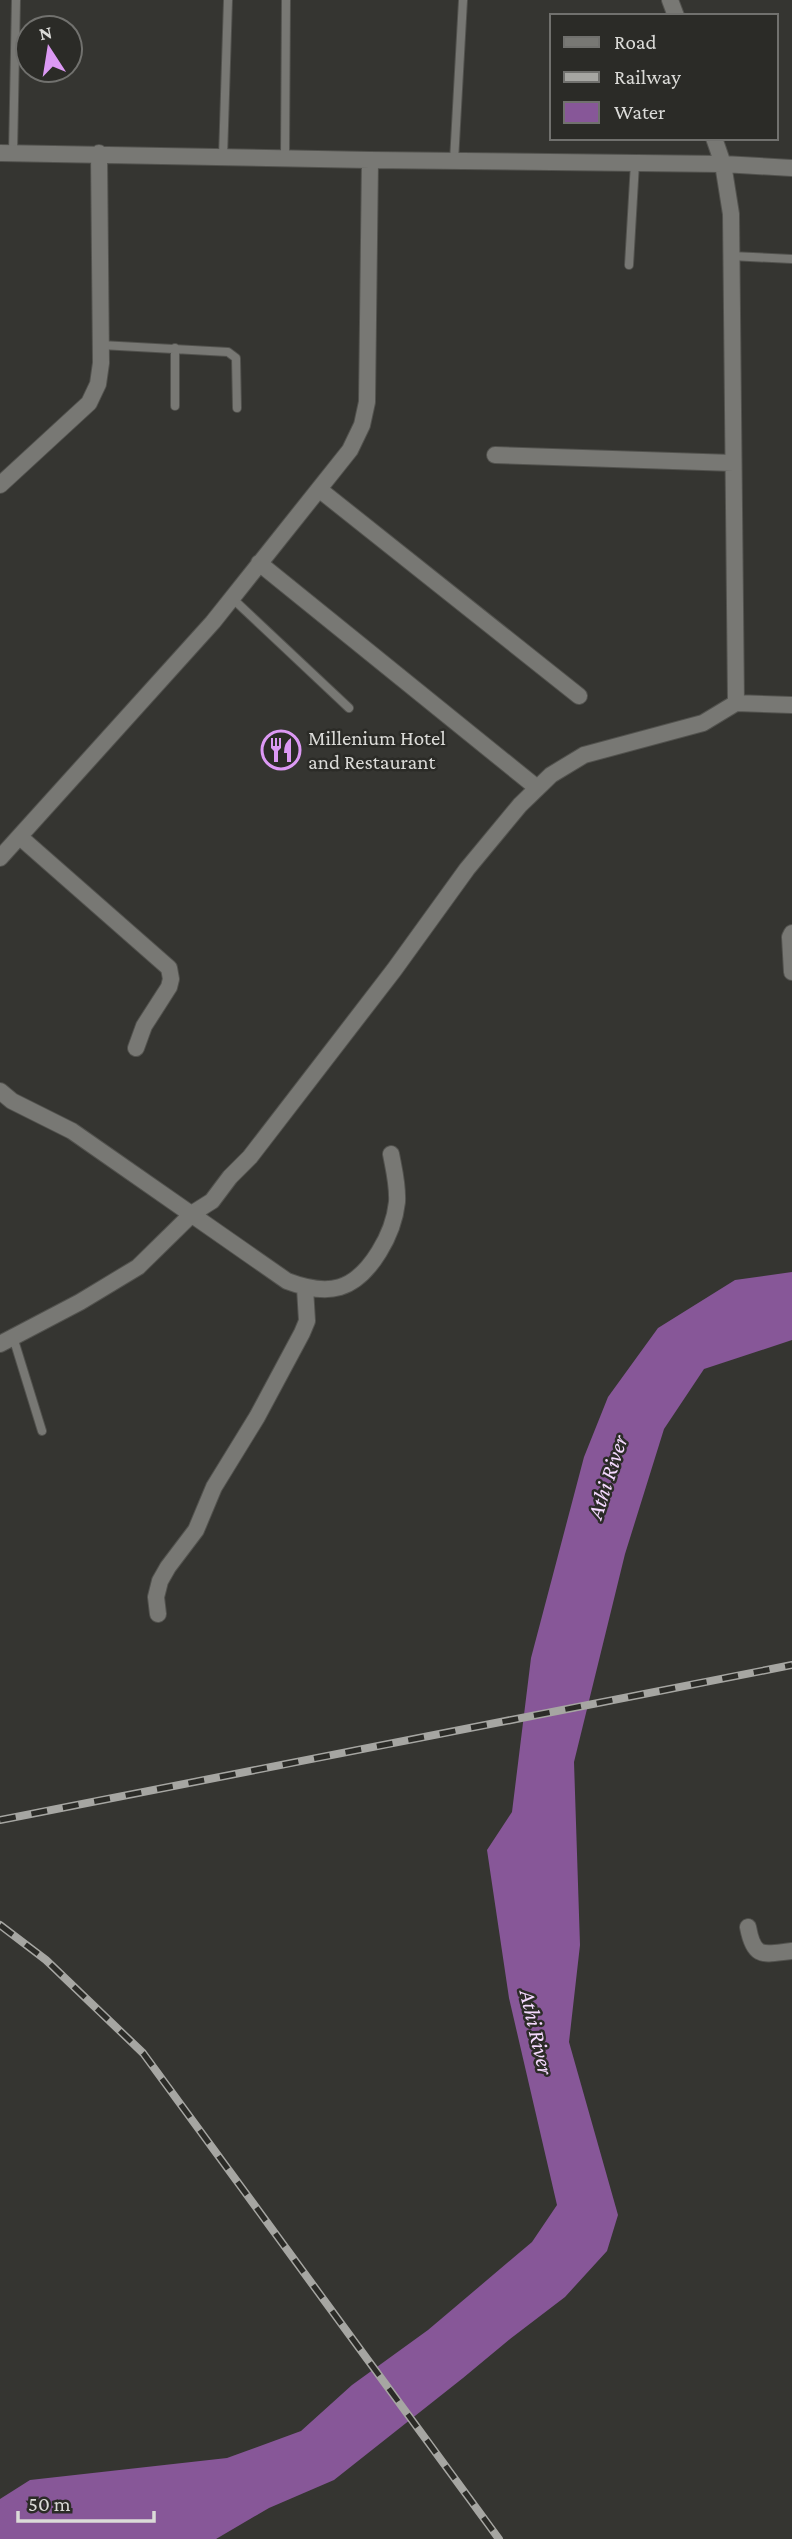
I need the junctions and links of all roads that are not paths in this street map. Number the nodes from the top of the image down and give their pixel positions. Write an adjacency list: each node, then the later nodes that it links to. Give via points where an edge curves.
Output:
1 (16, 0): 6 (lane)
2 (228, 0): 8 (lane)
3 (286, 0): 9 (lane)
4 (463, 0): 11 (lane)
5 (715, 140): 13 (street)
6 (6, 153): 7 (street)
7 (99, 153): 8 (street); 18 (street)
8 (223, 157): 9 (street)
9 (285, 158): 10 (street)
10 (370, 160): 11 (street); 25 (street, via 367,402 350,450)
11 (454, 161): 12 (street)
12 (635, 163): 13 (street); 17 (lane)
13 (723, 164): 14 (street); 15 (street, via 731,214)
14 (792, 168)
15 (731, 256): 16 (lane); 23 (street)
16 (792, 259)
17 (629, 265)
18 (101, 345): 19 (lane); 24 (street, via 98,384 89,402)
19 (175, 348): 20 (lane); 21 (lane, via 228,352 236,358)
20 (175, 406)
21 (237, 408)
22 (495, 455): 23 (street)
23 (733, 463): 29 (street)
24 (0, 485)
25 (320, 490): 26 (street); 28 (street)
26 (260, 563): 27 (street); 32 (street)
27 (232, 598): 31 (lane); 33 (street)
28 (579, 696)
29 (736, 703): 30 (street); 32 (street, via 703,723 584,755)
30 (792, 705)
31 (349, 708)
32 (536, 787): 40 (street, via 467,869 250,1157 212,1200)
33 (20, 837): 34 (street); 37 (street, via 169,968 169,987)
34 (0, 858)
35 (792, 933): 36 (street)
36 (792, 972)
37 (136, 1048)
38 (0, 1091): 40 (street, via 72,1131)
39 (391, 1154): 41 (street, via 397,1181 393,1226 374,1261 361,1277 346,1285 333,1290)
40 (193, 1213): 41 (street, via 287,1281); 42 (street, via 138,1267)
41 (306, 1288): 44 (street, via 307,1321 302,1333 214,1488 196,1530 160,1581)
42 (7, 1340): 43 (lane)
43 (42, 1432)
44 (158, 1614)
45 (748, 1927): 46 (street, via 752,1945 760,1954)
46 (792, 1951)

